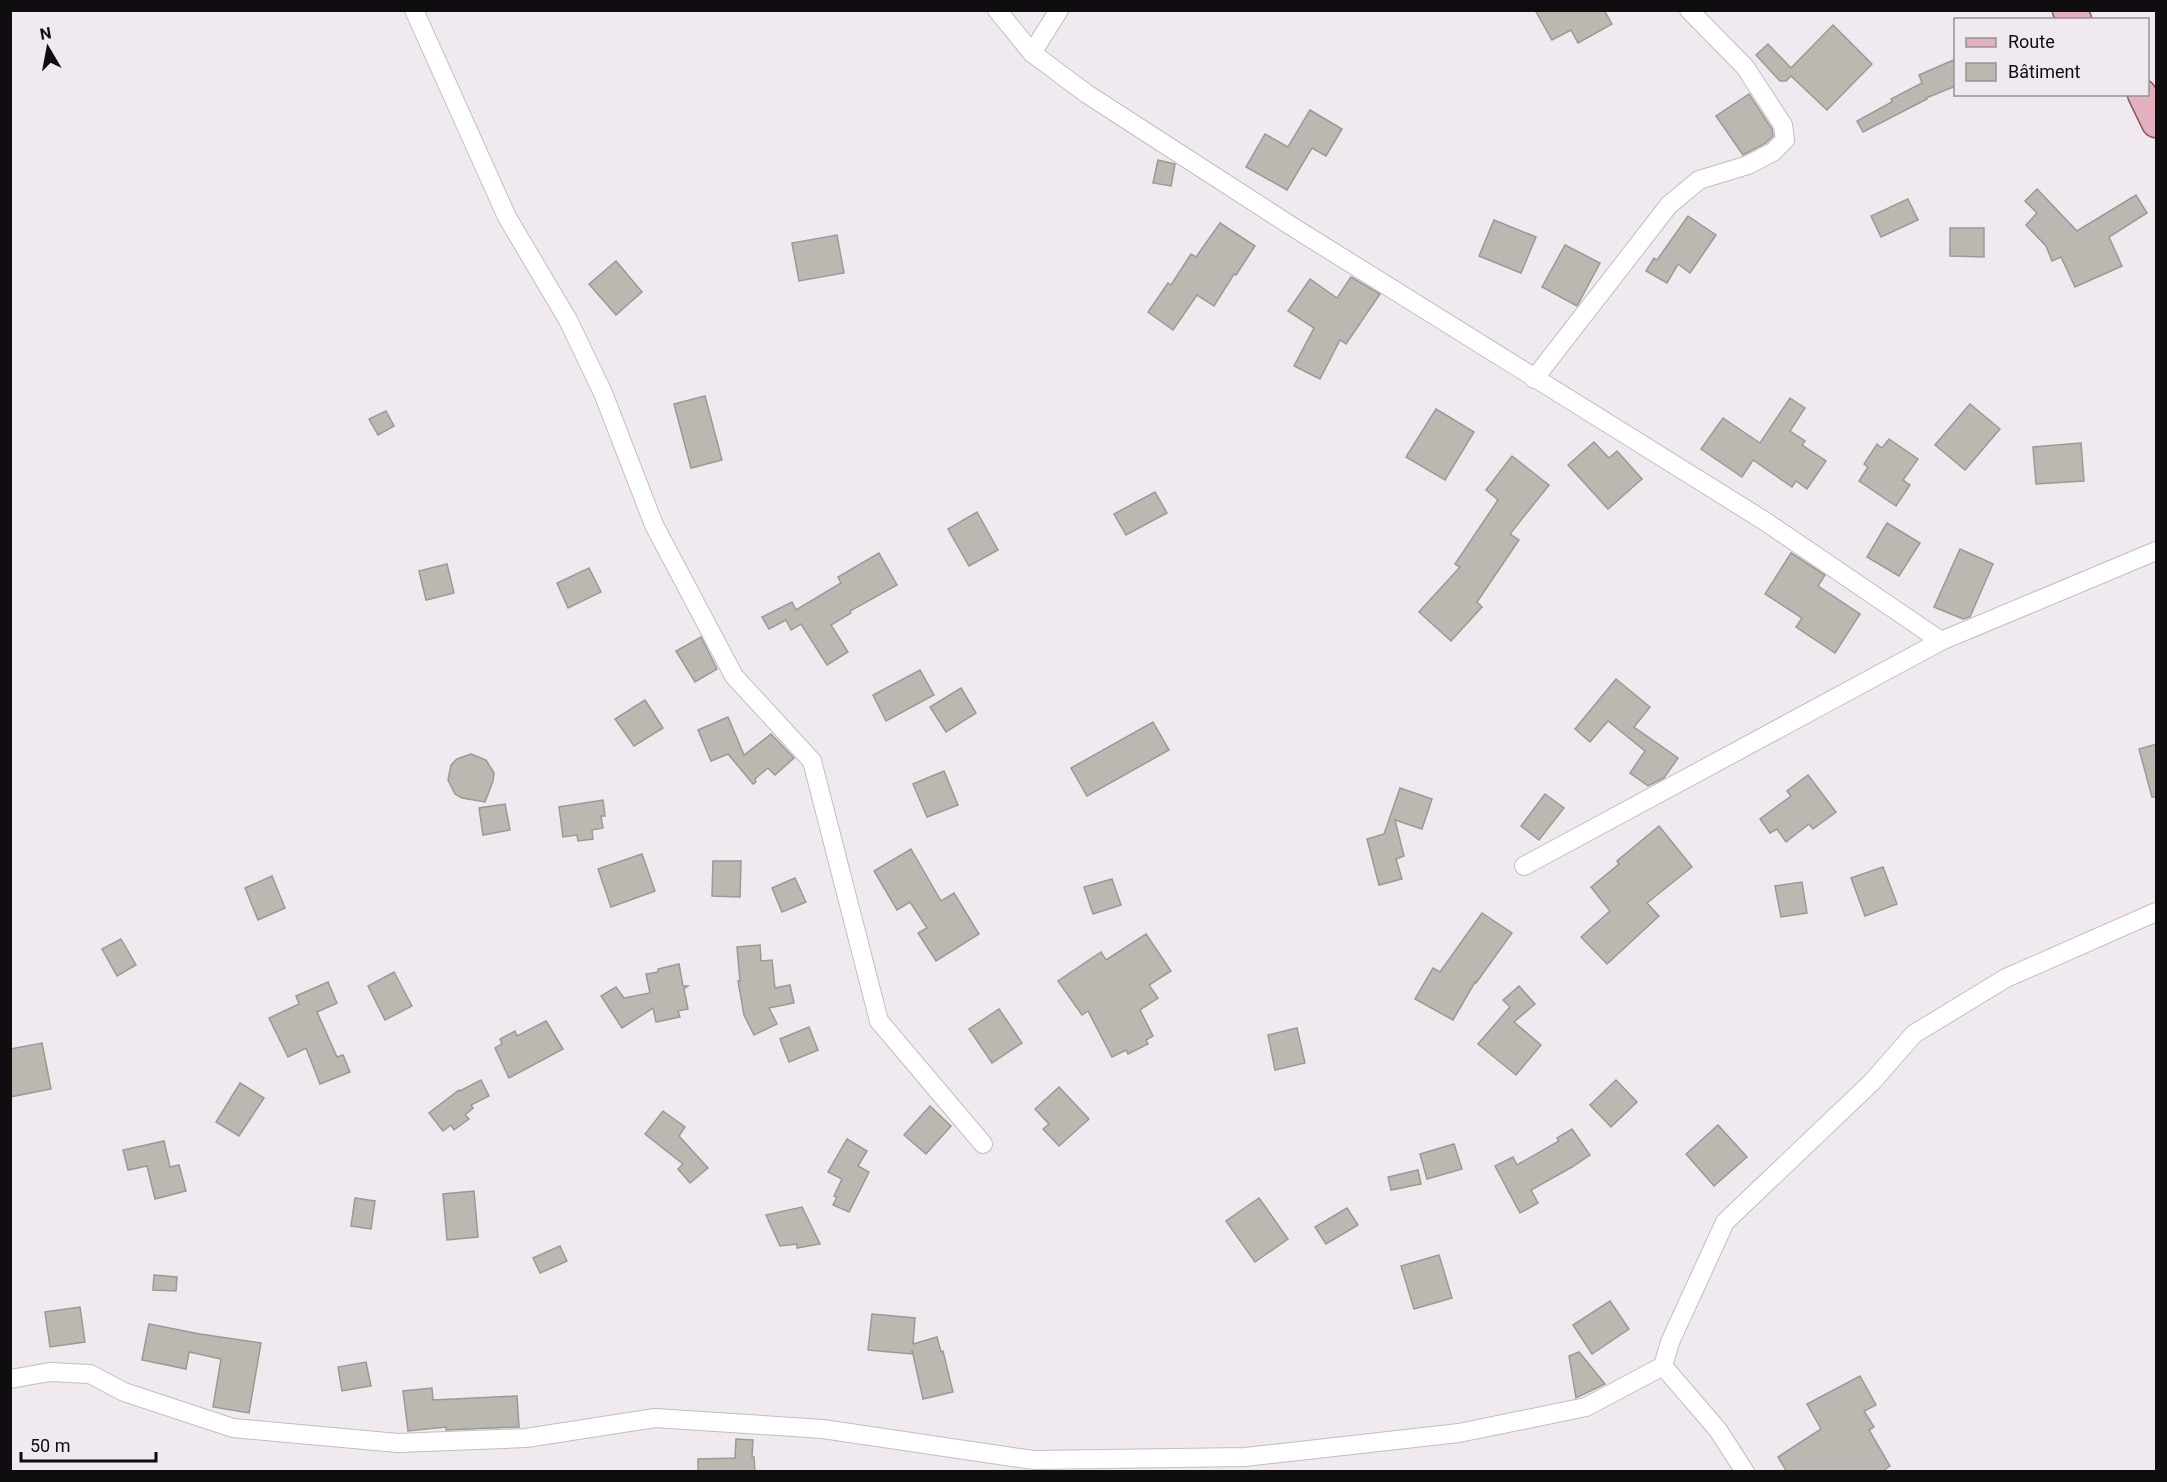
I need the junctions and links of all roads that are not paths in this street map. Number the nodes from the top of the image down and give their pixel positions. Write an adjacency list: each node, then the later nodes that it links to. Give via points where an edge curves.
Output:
1 (414, 10): 13 (street, via 507,217 568,320 603,393 654,525 734,676 812,761 879,1021)
2 (997, 10): 5 (street)
3 (1059, 10): 5 (street)
4 (1689, 10): 8 (street, via 1745,68 1783,124 1785,140 1773,152 1748,165 1699,180 1669,206)
5 (1032, 53): 8 (street, via 1097,100)
6 (2143, 96): 7 (main road)
7 (2157, 123)
8 (1534, 379): 10 (street, via 1763,520)
9 (2157, 551): 10 (street)
10 (1941, 641): 11 (street)
11 (1524, 866)
12 (2157, 912): 14 (street, via 2006,978 1914,1034 1872,1082 1725,1222 1670,1342)
13 (983, 1144)
14 (1663, 1366): 16 (street, via 1586,1407 1460,1433 1245,1457); 17 (street, via 1718,1430)
15 (10, 1379): 16 (street, via 50,1372 90,1374 124,1392 233,1428 398,1443 526,1438 655,1418 823,1429)
16 (1035, 1466)
17 (1745, 1472)

